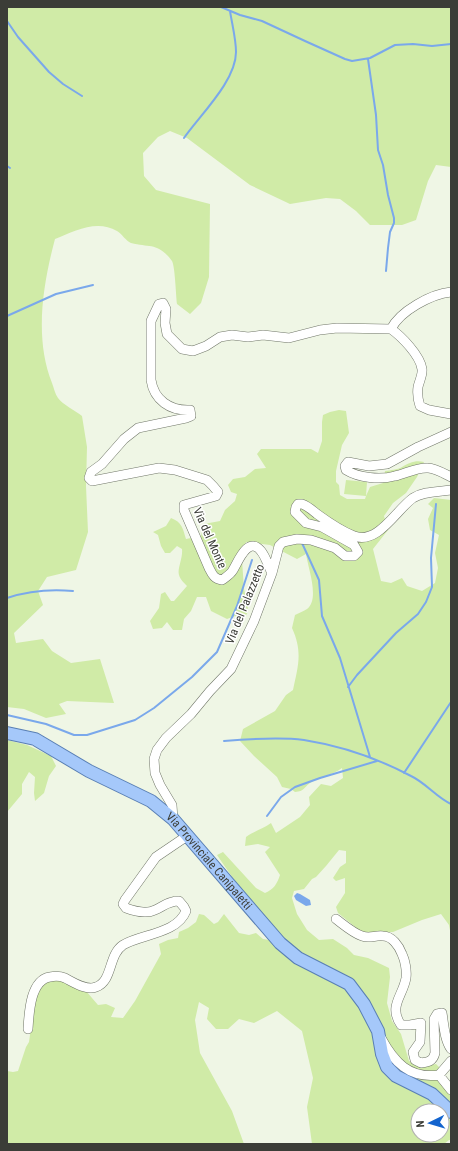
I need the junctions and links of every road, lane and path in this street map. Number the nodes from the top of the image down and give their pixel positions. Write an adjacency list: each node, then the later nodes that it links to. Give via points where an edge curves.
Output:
1 (451, 292): 2 (street, via 432,296 415,305 394,322)
2 (391, 329): 3 (street, via 407,344 422,369 418,388 420,406); 7 (street, Via del Monte, via 337,328 289,338 232,335 220,337 193,351 182,349 167,334 164,322 166,309 164,303 159,304 151,321 152,388 161,402 174,408 190,410 190,416 138,428 91,472 89,478 92,481 159,468 207,480 218,492 216,496 184,505 184,510 214,577 222,580 232,571 244,550 250,547 261,550)
3 (451, 414)
4 (451, 432): 5 (street, via 388,464 369,466 348,462 345,466 352,474 364,476 393,477 428,468)
5 (451, 477)
6 (451, 490): 7 (street, Via del Palazzetto, via 424,493 413,498 385,526 369,537 356,537 307,506 298,504 295,512 306,523 336,534 354,545 358,552 354,556 345,556 325,544 297,538 283,542 279,546)
7 (272, 573): 9 (street, Via del Palazzetto, via 254,621 231,669 157,750 154,774 172,805)
8 (7, 733): 9 (main road, Via Provinciale Canipaletti, via 35,739 89,771 151,801)
9 (173, 819): 10 (main road, Via Provinciale Canipaletti)
10 (187, 836): 12 (street, via 156,857 123,904 131,910 147,912 154,911 164,904 179,901 186,911 184,916 159,932 120,948 107,976 102,984 95,988 54,976 40,982 34,990); 13 (main road, Via Provinciale Canipaletti, via 280,942 298,958 349,984 364,1004)
11 (336, 919): 14 (street, via 360,936 369,938 384,935 395,941 403,955 406,978 395,1007 401,1025 421,1023 420,1042 413,1052 415,1060 421,1064 434,1058 434,1019 442,1012)
12 (28, 1029)
13 (378, 1031): 16 (street, via 390,1054 400,1065 412,1072); 18 (main road, Via Provinciale Canipaletti, via 387,1067 396,1076 432,1094)
14 (451, 1049)
15 (451, 1061): 16 (street)
16 (439, 1075): 17 (street)
17 (451, 1090)
18 (451, 1112)

